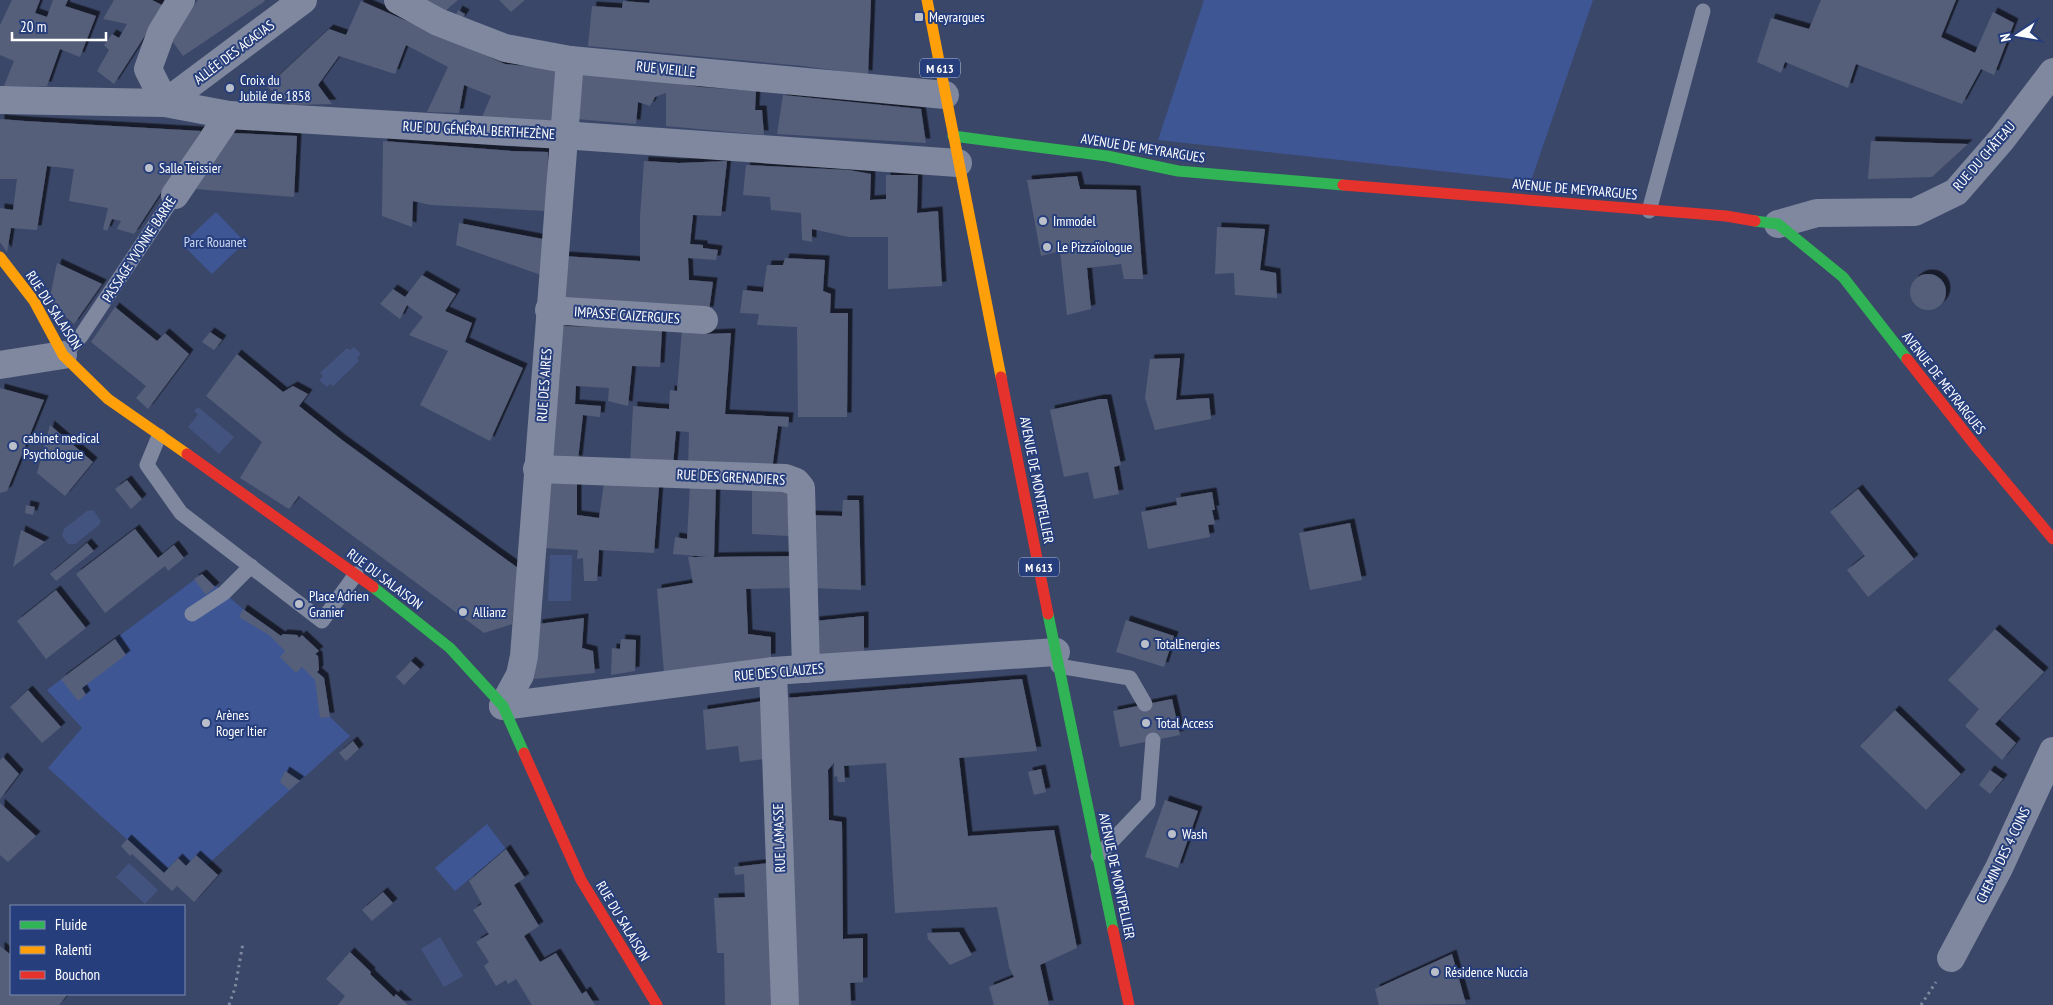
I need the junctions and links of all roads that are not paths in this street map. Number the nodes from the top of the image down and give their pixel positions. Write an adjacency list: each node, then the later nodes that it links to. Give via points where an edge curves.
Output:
1 (181, 0): 10 (street, via 161,33 148,69)
2 (303, 0): 10 (street, ALLÉE DES ACACIAS)
3 (398, 0): 6 (street, RUE VIEILLE, via 438,22 505,48)
4 (927, 0): 8 (street, M 613)
5 (1703, 11): 16 (lane)
6 (570, 60): 8 (street, RUE VIEILLE); 12 (street, RUE DES AIRES)
7 (2053, 72): 17 (street, RUE DU CHÂTEAU, via 1956,192 1915,212 1817,213)
8 (945, 95): 13 (street, M 613)
9 (0, 100): 10 (street, RUE DU GÉNÉRAL BERTHEZÈNE)
10 (165, 103): 11 (street, RUE DU GÉNÉRAL BERTHEZÈNE)
11 (229, 114): 12 (street, RUE DU GÉNÉRAL BERTHEZÈNE); 15 (street, PASSAGE YVONNE BARRE)
12 (562, 135): 14 (street, RUE DU GÉNÉRAL BERTHEZÈNE); 19 (street, RUE DES AIRES)
13 (953, 136): 14 (street, AVENUE DE MONTPELLIER / M 613); 16 (street, AVENUE DE MEYRARGUES, via 1107,156 1178,171)
14 (958, 163): 29 (street, AVENUE DE MONTPELLIER / M 613)
15 (175, 195): 21 (lane, PASSAGE YVONNE BARRE, via 81,336)
16 (1649, 211): 17 (street, AVENUE DE MEYRARGUES, via 1726,216)
17 (1778, 224): 25 (street, AVENUE DE MEYRARGUES, via 1842,277)
18 (0, 257): 21 (street, RUE DU SALAISON, via 34,301)
19 (549, 310): 20 (street, IMPASSE CAIZERGUES); 24 (street, RUE DES AIRES)
20 (704, 320)
21 (63, 355): 22 (street); 23 (street, RUE DU SALAISON, via 108,399)
22 (0, 365)
23 (159, 436): 26 (lane, via 147,465 181,512); 27 (street, RUE DU SALAISON)
24 (537, 469): 30 (street, RUE DES GRENADIERS, via 785,478 796,482 801,488); 33 (street, RUE DES AIRES, via 524,656 520,676)
25 (2053, 539)
26 (251, 566): 27 (lane, via 322,621); 28 (lane, via 224,593)
27 (356, 574): 33 (street, RUE DU SALAISON, via 450,648)
28 (192, 614)
29 (1057, 659): 30 (street, RUE DES CLAUZES); 32 (lane, via 1130,678); 36 (street, AVENUE DE MONTPELLIER / M 613)
30 (806, 669): 31 (street, RUE DES CLAUZES)
31 (772, 671): 33 (street, RUE DES CLAUZES); 39 (street, RUE LAMASSE)
32 (1145, 704)
33 (503, 706): 38 (street, RUE DU SALAISON, via 581,880)
34 (1153, 740): 36 (lane, via 1148,803)
35 (2053, 751): 37 (street, CHEMIN DES 4 COINS, via 1999,868)
36 (1098, 856): 40 (street, AVENUE DE MONTPELLIER / M 613)
37 (1951, 958)
38 (657, 1005)
39 (785, 1005)
40 (1129, 1005)

